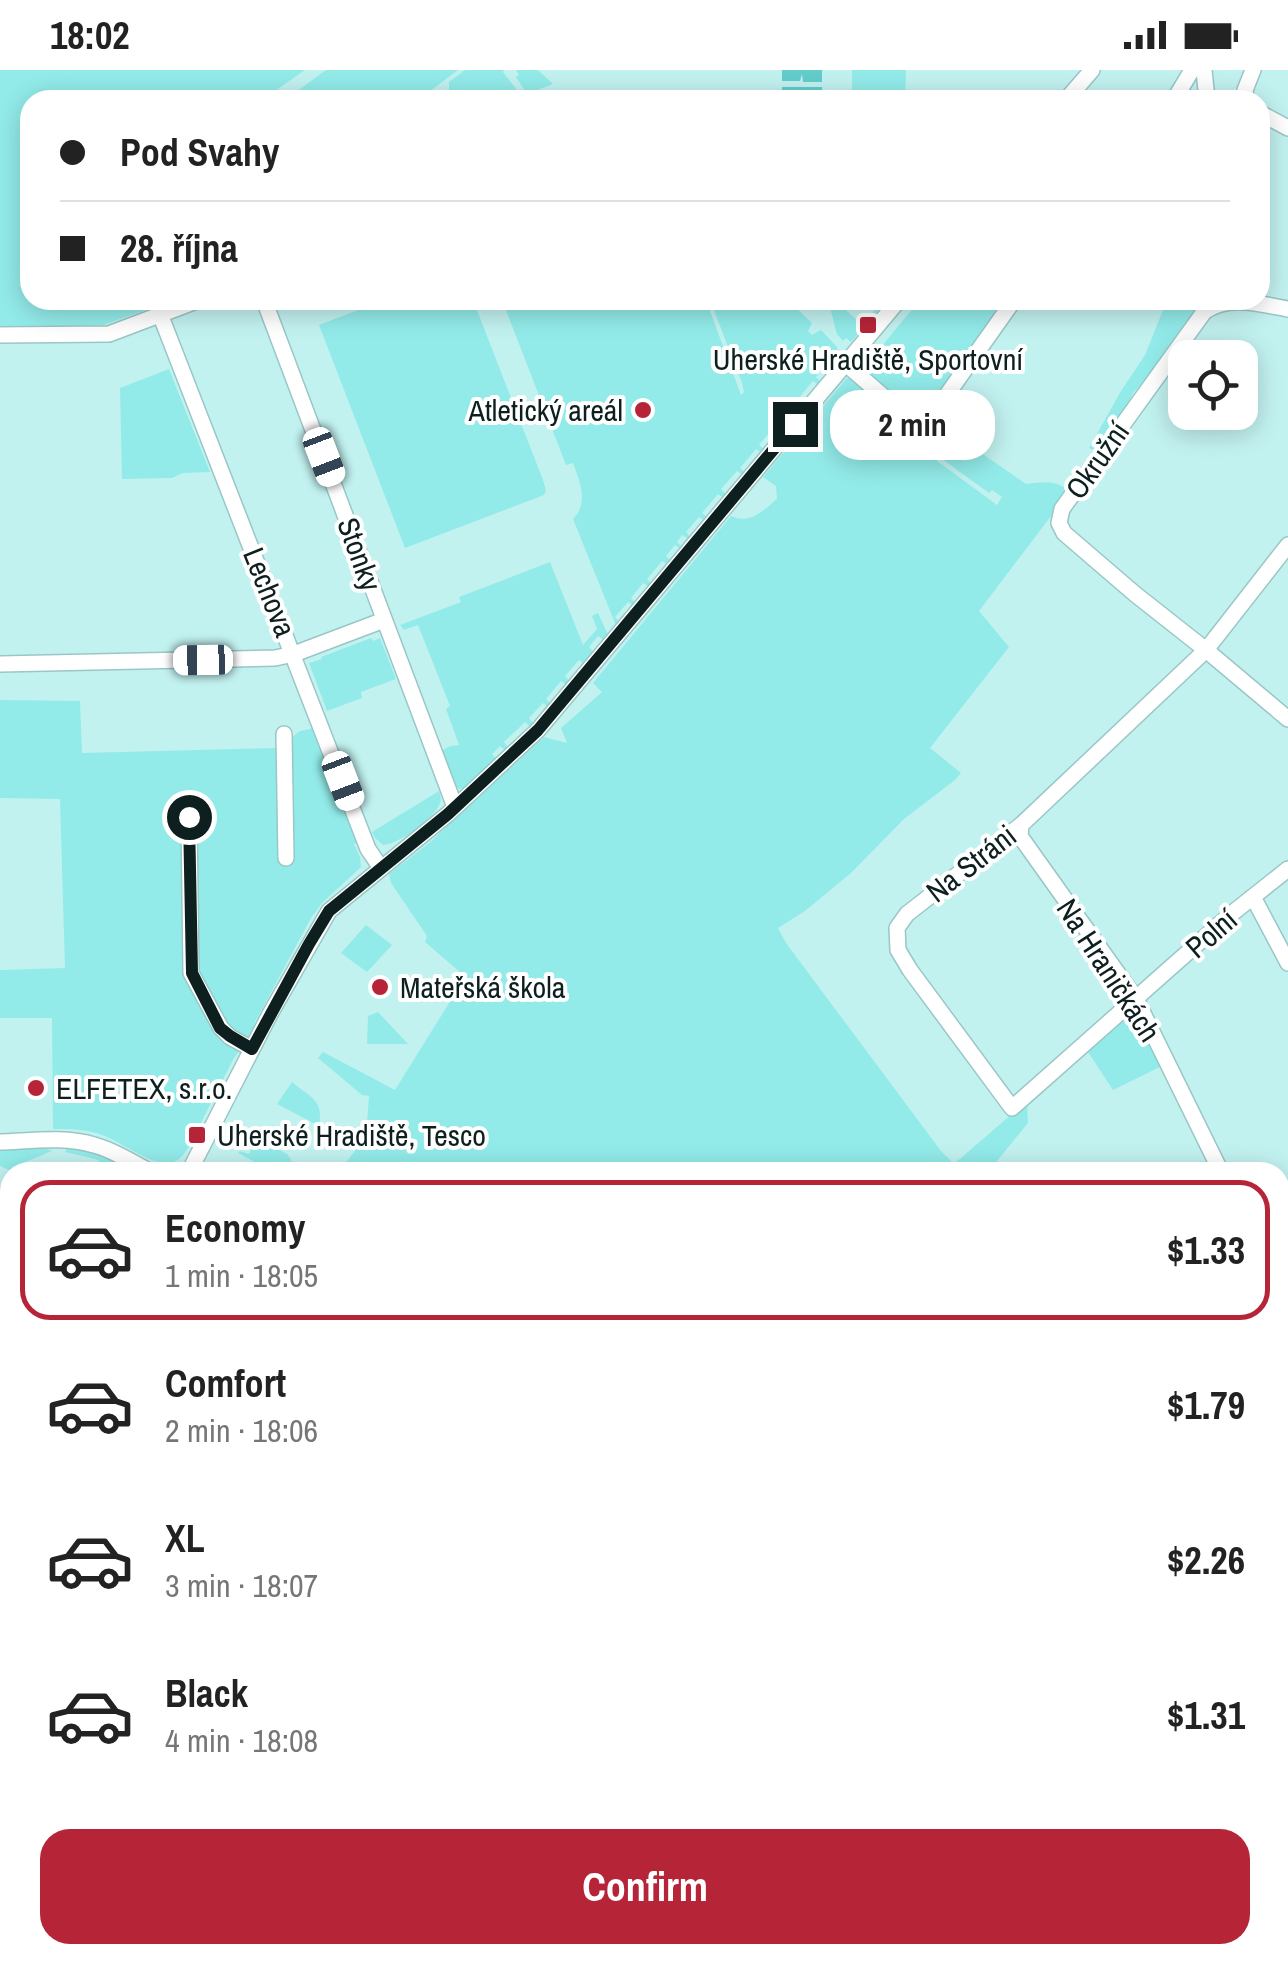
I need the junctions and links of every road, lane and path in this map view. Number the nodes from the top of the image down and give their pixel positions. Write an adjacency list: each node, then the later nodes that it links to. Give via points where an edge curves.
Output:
1 (1092, 70): 2 (street)
2 (1075, 90)
3 (171, 310): 8 (street)
4 (268, 310): 12 (street, Stonky)
5 (892, 310): 10 (street)
6 (1007, 310): 10 (street, via 922,430)
7 (1207, 310): 13 (street, Okružní, via 1086,474 1059,524)
8 (160, 314): 9 (street, via 108,334); 14 (street, Lechova)
9 (0, 336)
10 (846, 364): 18 (street, via 558,708)
11 (1288, 545): 13 (street)
12 (384, 620): 14 (street); 18 (street, Stonky)
13 (1206, 650): 16 (street, Okružní); 20 (street, Na Stráni)
14 (294, 654): 15 (street); 22 (street, Lechova)
15 (0, 664)
16 (1288, 719)
17 (284, 734): 21 (street)
18 (454, 808): 22 (street)
19 (189, 817): 27 (street, via 192,973 220,1028)
20 (1021, 824): 26 (street, Na Hraničkách, via 1020,836); 28 (street, Na Stráni, via 906,914 896,936 910,970)
21 (286, 858)
22 (381, 868): 27 (street, via 325,917)
23 (1288, 869): 24 (street, Polní)
24 (1253, 897): 25 (street); 26 (street, Polní)
25 (1288, 962)
26 (1136, 999): 28 (street, Polní); 32 (street, Na Hraničkách)
27 (252, 1049): 31 (street)
28 (1012, 1108)
29 (0, 1142): 30 (street, via 86,1143)
30 (131, 1162)
31 (193, 1162)
32 (1216, 1162)

